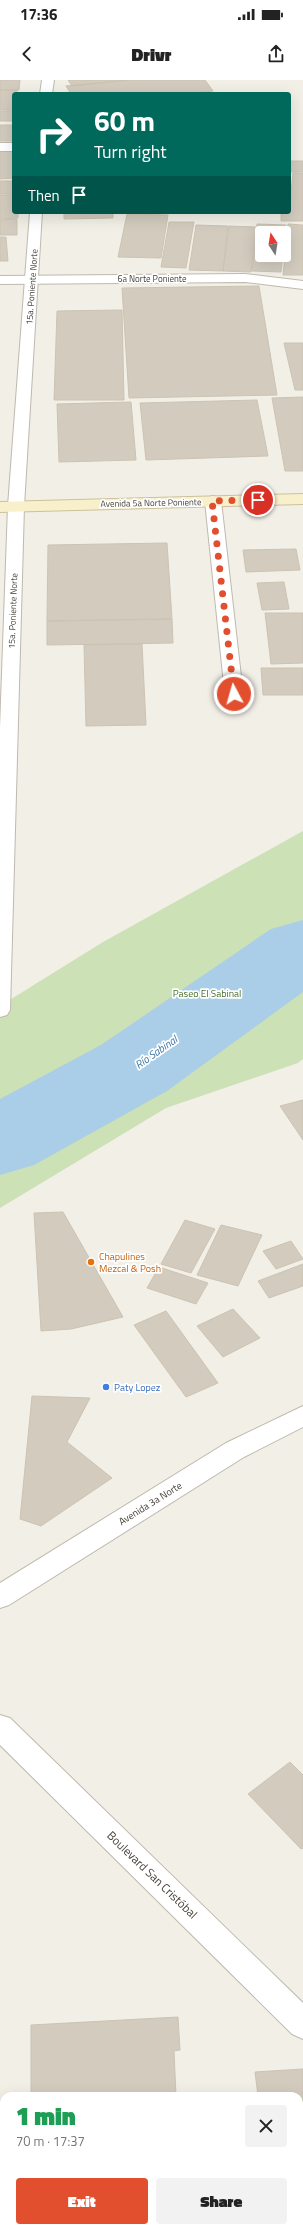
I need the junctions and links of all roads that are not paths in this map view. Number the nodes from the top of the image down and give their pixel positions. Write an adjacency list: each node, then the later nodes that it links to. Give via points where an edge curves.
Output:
1 (48, 80): 2 (street)
2 (46, 92)
3 (0, 147): 4 (street)
4 (12, 147)
5 (36, 214): 6 (street, 15a. Poniente Norte)
6 (32, 279): 7 (street, 6a Norte Poniente); 8 (street, 6a Norte Poniente, via 245,278); 11 (street, 15a. Poniente Norte)
7 (0, 280)
8 (303, 285)
9 (303, 499): 10 (main road, Avenida 5a Norte Poniente)
10 (212, 501): 11 (main road, Avenida 5a Norte Poniente); 12 (street)
11 (8, 507): 13 (street, 15a. Poniente Norte)
12 (234, 694)
13 (1, 948): 14 (street, 15a. Poniente Norte)
14 (0, 1010)
15 (303, 1416): 16 (street, Avenida 3a Norte, via 235,1450)
16 (0, 1597)
17 (0, 1727): 18 (street, Boulevard San Cristóbal)
18 (303, 2024)

